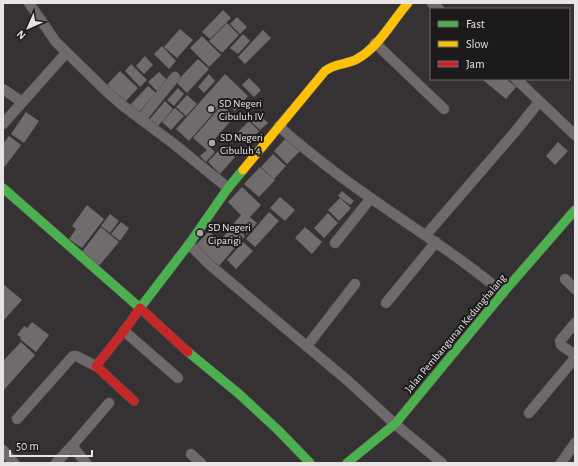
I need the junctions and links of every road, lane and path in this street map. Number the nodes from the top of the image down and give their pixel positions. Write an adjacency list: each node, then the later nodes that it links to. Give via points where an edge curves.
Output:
1 (28, 3): 4 (street)
2 (408, 3): 3 (street)
3 (375, 43): 10 (street); 13 (street, via 353,61 330,66)
4 (66, 53): 8 (street); 11 (street, via 122,105)
5 (175, 77): 11 (street)
6 (517, 80): 9 (street)
7 (3, 89): 8 (street)
8 (22, 102): 12 (street)
9 (539, 102): 14 (street); 19 (street)
10 (444, 109)
11 (142, 119): 16 (street)
12 (3, 124)
13 (279, 126): 16 (street); 17 (street)
14 (575, 135)
15 (3, 188): 28 (street)
16 (228, 188): 22 (street)
17 (371, 198): 19 (street); 21 (street)
18 (575, 210): 26 (street, Jalan Pembangunan Kedunghalang)
19 (426, 235): 20 (street)
20 (436, 242): 26 (street); 27 (street)
21 (335, 243)
22 (189, 244): 28 (street); 31 (street)
23 (565, 279): 25 (street)
24 (355, 284): 31 (street)
25 (575, 289)
26 (503, 294): 39 (street, Jalan Pembangunan Kedunghalang)
27 (386, 303)
28 (140, 308): 30 (street); 48 (street, via 238,393)
29 (575, 323): 32 (street, via 560,342)
30 (124, 331): 33 (street); 34 (street)
31 (307, 346): 39 (street)
32 (575, 357): 37 (street)
33 (96, 366): 35 (street); 38 (street, via 74,356)
34 (178, 378)
35 (134, 401)
36 (109, 403): 41 (street)
37 (529, 412)
38 (17, 419)
39 (396, 424): 49 (street, Jalan Pembangunan Kedunghalang); 50 (street)
40 (575, 443): 51 (street)
41 (72, 446): 45 (street); 46 (street)
42 (3, 450): 44 (street)
43 (191, 454): 47 (street)
44 (14, 463)
45 (56, 463)
46 (86, 463)
47 (201, 463)
48 (310, 463)
49 (347, 463)
50 (442, 463)
51 (561, 463)

